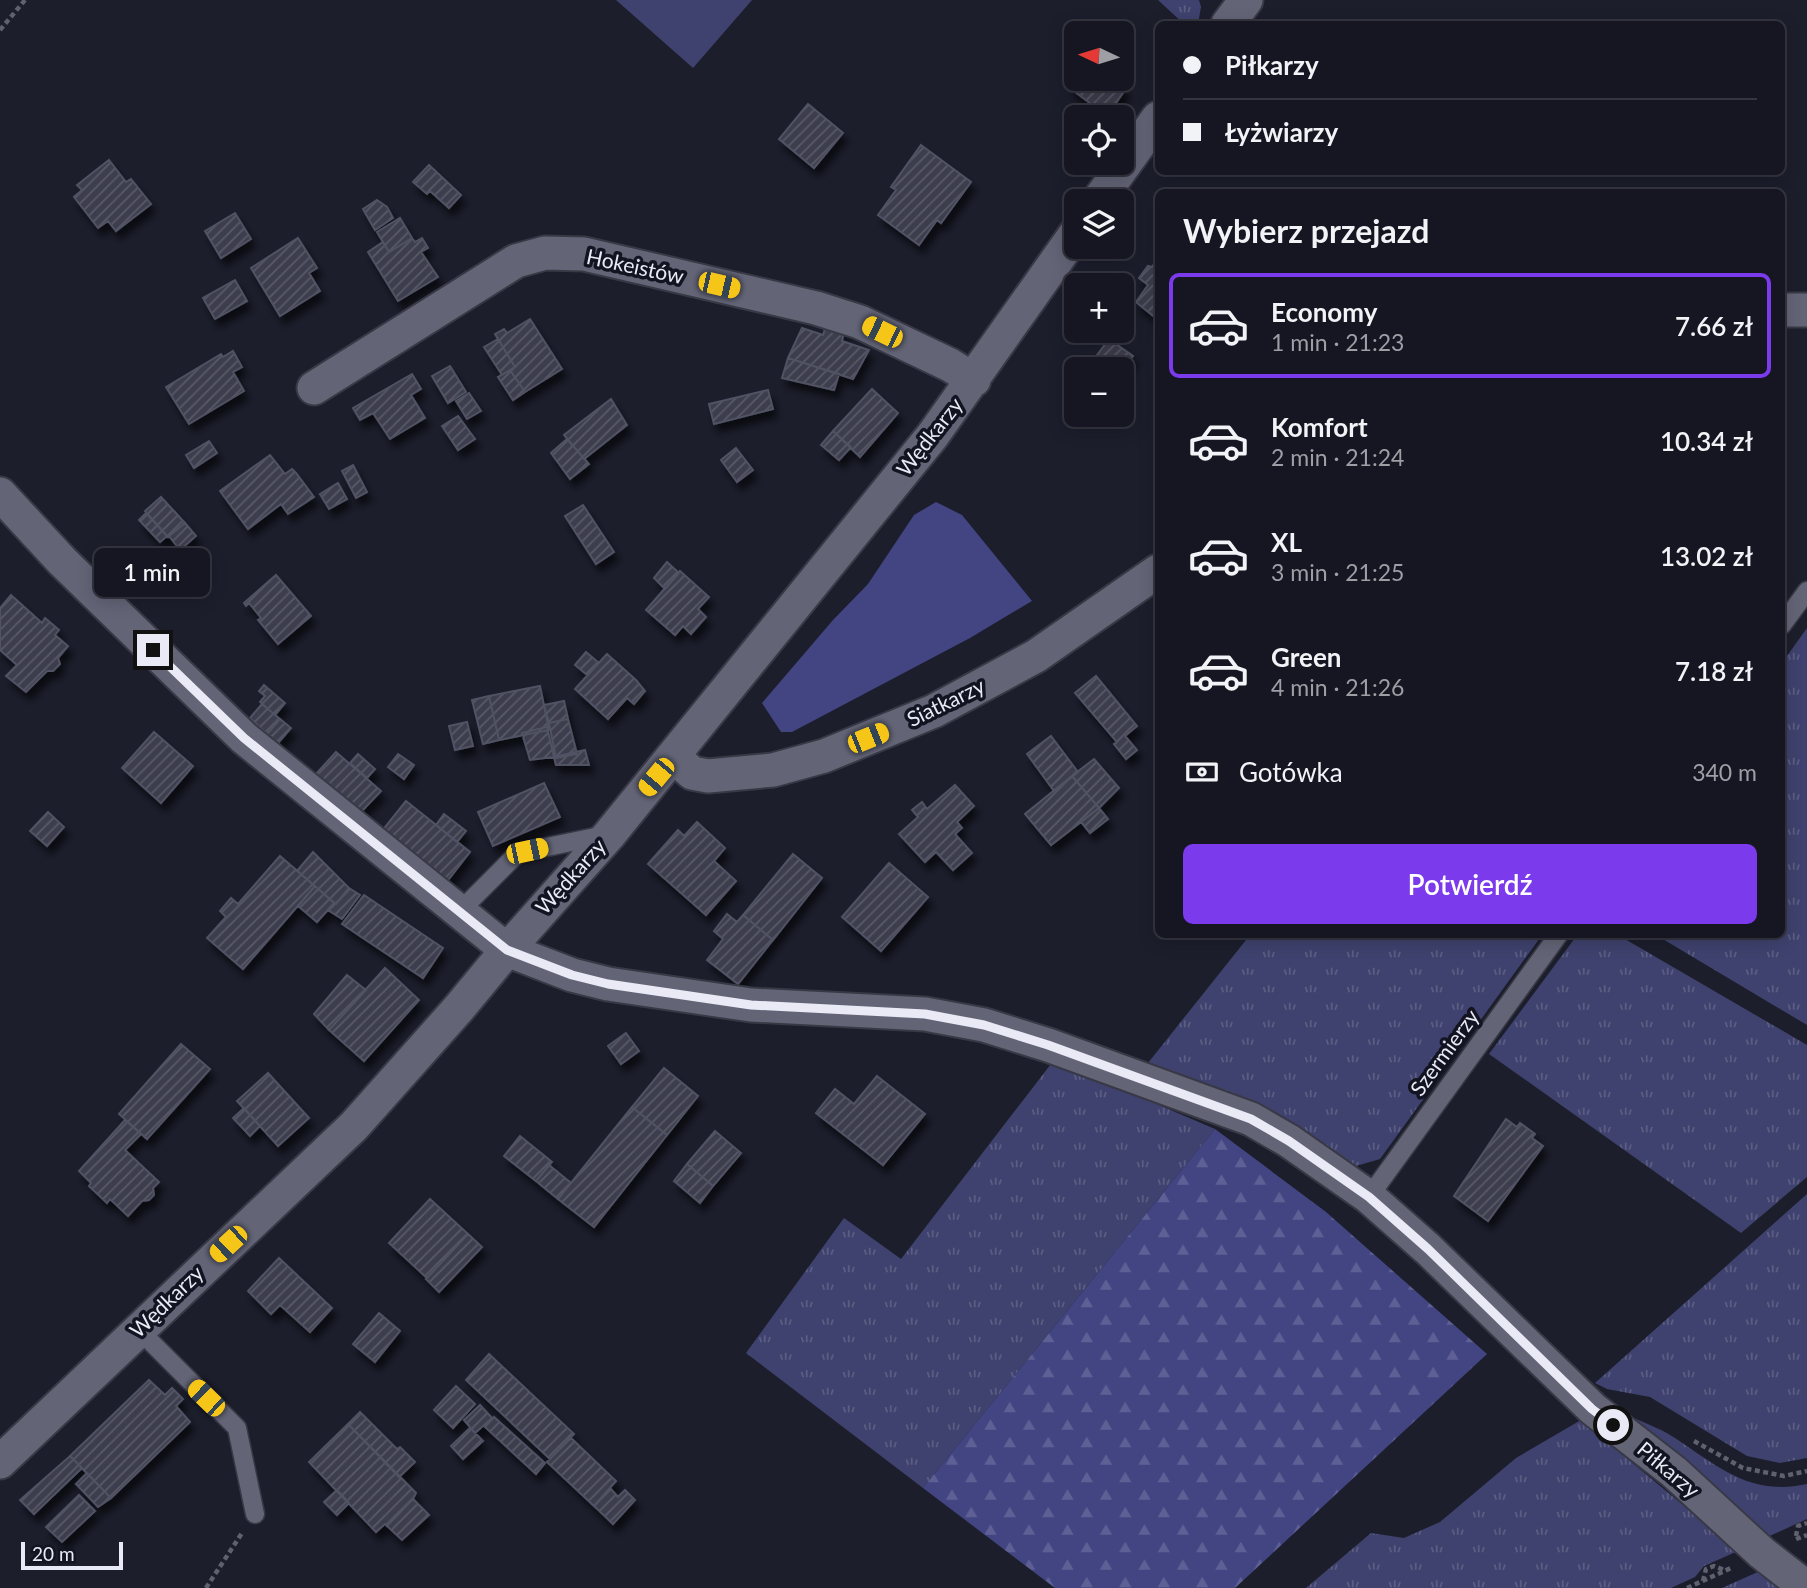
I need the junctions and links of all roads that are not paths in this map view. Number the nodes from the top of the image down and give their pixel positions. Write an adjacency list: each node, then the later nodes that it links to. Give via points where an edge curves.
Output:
1 (1247, 0): 2 (street)
2 (1230, 21)
3 (1155, 122): 4 (street)
4 (1107, 189)
5 (1064, 250): 8 (street, Wędkarzy)
6 (1785, 310): 7 (street)
7 (1807, 310)
8 (974, 380): 9 (street, Hokeistów, via 860,322 816,308 596,257 545,253 516,261); 14 (street, Wędkarzy)
9 (314, 388)
10 (0, 494): 16 (street, Piłkarzy, via 62,561 244,738)
11 (1155, 574): 14 (street, Siatkarzy, via 1036,656 934,711 824,756 773,770 708,776 692,772)
12 (1807, 591): 13 (lane)
13 (1785, 621)
14 (673, 756): 15 (street, Wędkarzy)
15 (609, 835): 16 (lane, via 518,853); 18 (street, Wędkarzy)
16 (460, 911): 18 (street, Piłkarzy)
17 (1556, 938): 19 (lane, Szermierzy)
18 (507, 950): 19 (street, Piłkarzy, via 608,984 751,1005 925,1014 984,1025 1251,1119); 20 (street, Wędkarzy, via 354,1126)
19 (1369, 1197): 23 (street, Piłkarzy, via 1592,1409 1674,1472)
20 (139, 1330): 21 (street, Wędkarzy); 22 (lane, via 237,1428)
21 (0, 1462)
22 (255, 1514)
23 (1807, 1588)

